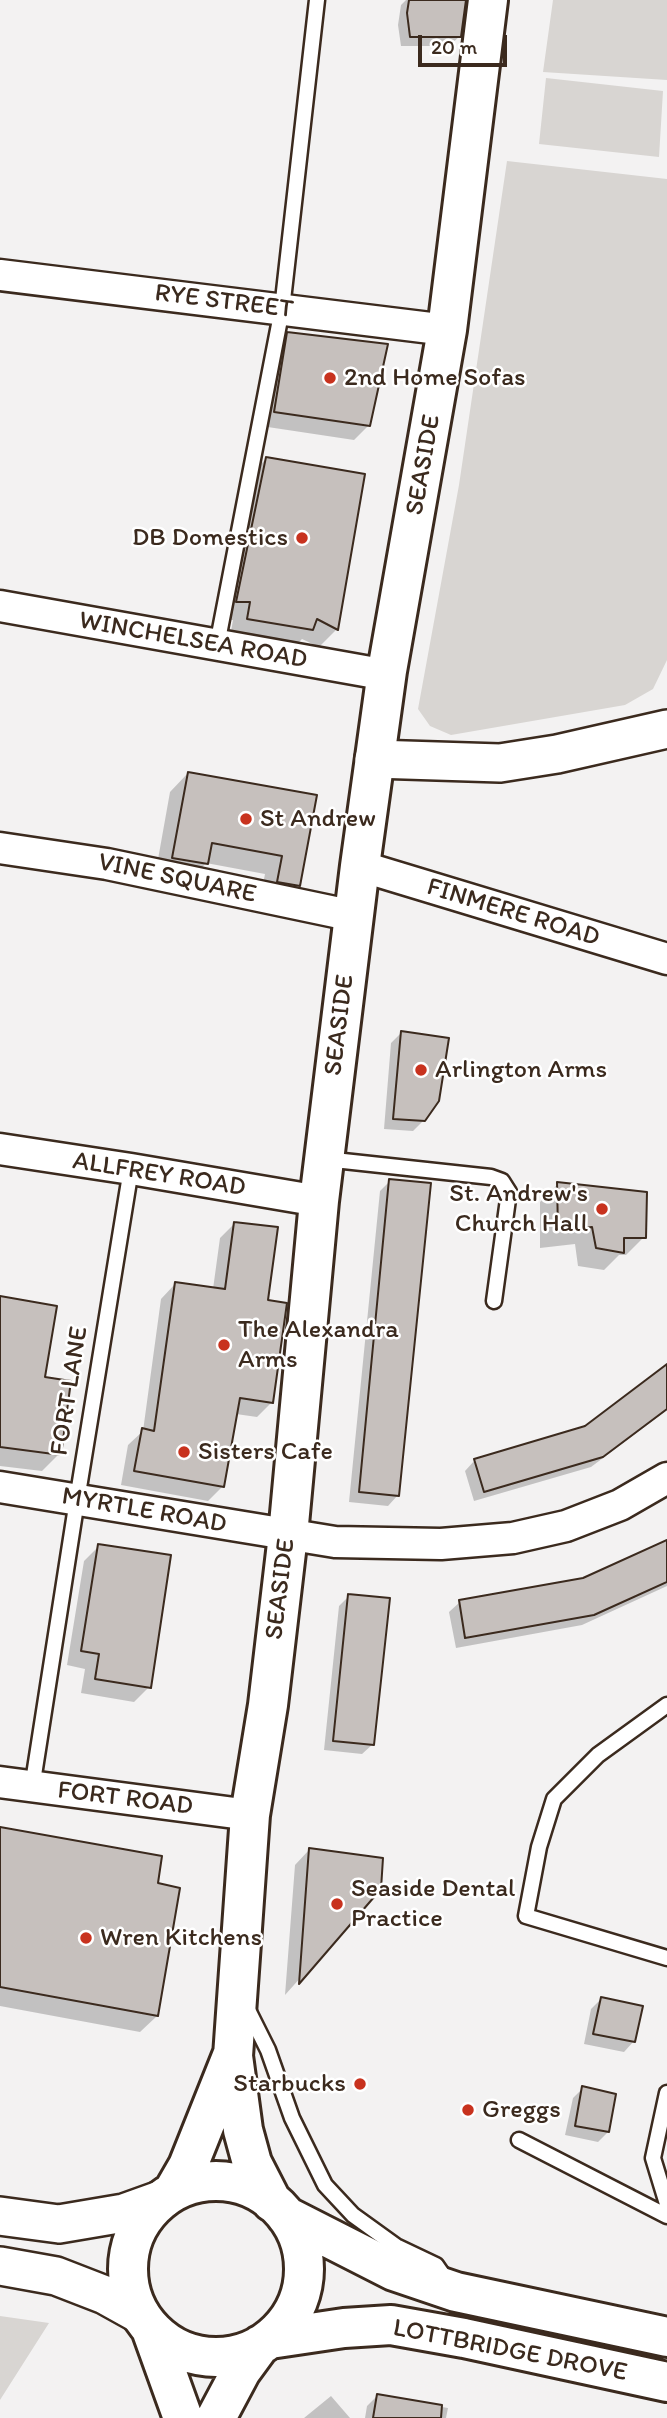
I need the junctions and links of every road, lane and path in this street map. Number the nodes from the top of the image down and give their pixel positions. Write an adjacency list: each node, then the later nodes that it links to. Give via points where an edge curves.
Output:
1 (317, 0): 4 (lane)
2 (488, 0): 5 (main road, SEASIDE)
3 (0, 275): 4 (street, RYE STREET)
4 (282, 309): 5 (street, RYE STREET); 7 (lane)
5 (447, 330): 8 (main road, SEASIDE)
6 (0, 606): 7 (street, WINCHELSEA ROAD)
7 (217, 645): 8 (street, WINCHELSEA ROAD)
8 (387, 675): 10 (main road, SEASIDE)
9 (667, 729): 10 (street, via 500,763)
10 (374, 759): 12 (main road, SEASIDE)
11 (0, 848): 13 (street, VINE SQUARE, via 107,864)
12 (360, 866): 13 (main road, SEASIDE); 14 (street, FINMERE ROAD)
13 (354, 916): 16 (main road, SEASIDE)
14 (667, 959)
15 (0, 1149): 17 (street, ALLFREY ROAD)
16 (324, 1159): 18 (main road, SEASIDE); 19 (lane, via 502,1181 509,1192)
17 (131, 1168): 18 (street, ALLFREY ROAD); 22 (lane, FORT LANE)
18 (319, 1201): 23 (main road, SEASIDE)
19 (494, 1301)
20 (667, 1478): 23 (street, MYRTLE ROAD, via 620,1505 566,1526 513,1538 441,1544 335,1542)
21 (0, 1487): 22 (street, MYRTLE ROAD)
22 (76, 1500): 23 (street, MYRTLE ROAD); 26 (lane, FORT LANE)
23 (288, 1535): 27 (main road, SEASIDE)
24 (667, 1705): 28 (lane, via 598,1755 554,1798 526,1916)
25 (0, 1782): 26 (street, FORT ROAD)
26 (32, 1788): 27 (street, FORT ROAD)
27 (250, 1815): 29 (main road, SEASIDE)
28 (664, 1957)
29 (237, 1988): 30 (main road, SEASIDE); 39 (lane, via 325,2185 353,2215 396,2246 436,2265)
30 (233, 2056): 33 (main road, SEASIDE, via 188,2166); 35 (main road, SEASIDE, via 252,2163)
31 (667, 2093): 34 (lane, via 653,2158)
32 (519, 2140): 37 (lane)
33 (168, 2195): 35 (main road, via 206,2182 236,2183); 36 (street, via 124,2213 59,2224); 40 (main road, via 146,2216 128,2262 129,2286)
34 (667, 2204)
35 (279, 2209): 39 (main road, LOTTBRIDGE DROVE, via 394,2271); 42 (main road, via 298,2236 304,2281 286,2323)
36 (0, 2216)
37 (667, 2216)
38 (0, 2266): 40 (street, via 55,2276 105,2295)
39 (456, 2292): 41 (main road, LOTTBRIDGE DROVE)
40 (146, 2322): 42 (main road, via 160,2338 183,2351 209,2357 236,2355); 44 (main road)
41 (667, 2337)
42 (265, 2342): 43 (main road, LOTTBRIDGE DROVE, via 391,2325); 45 (main road, via 242,2371)
43 (667, 2382)
44 (183, 2418)
45 (216, 2418)

